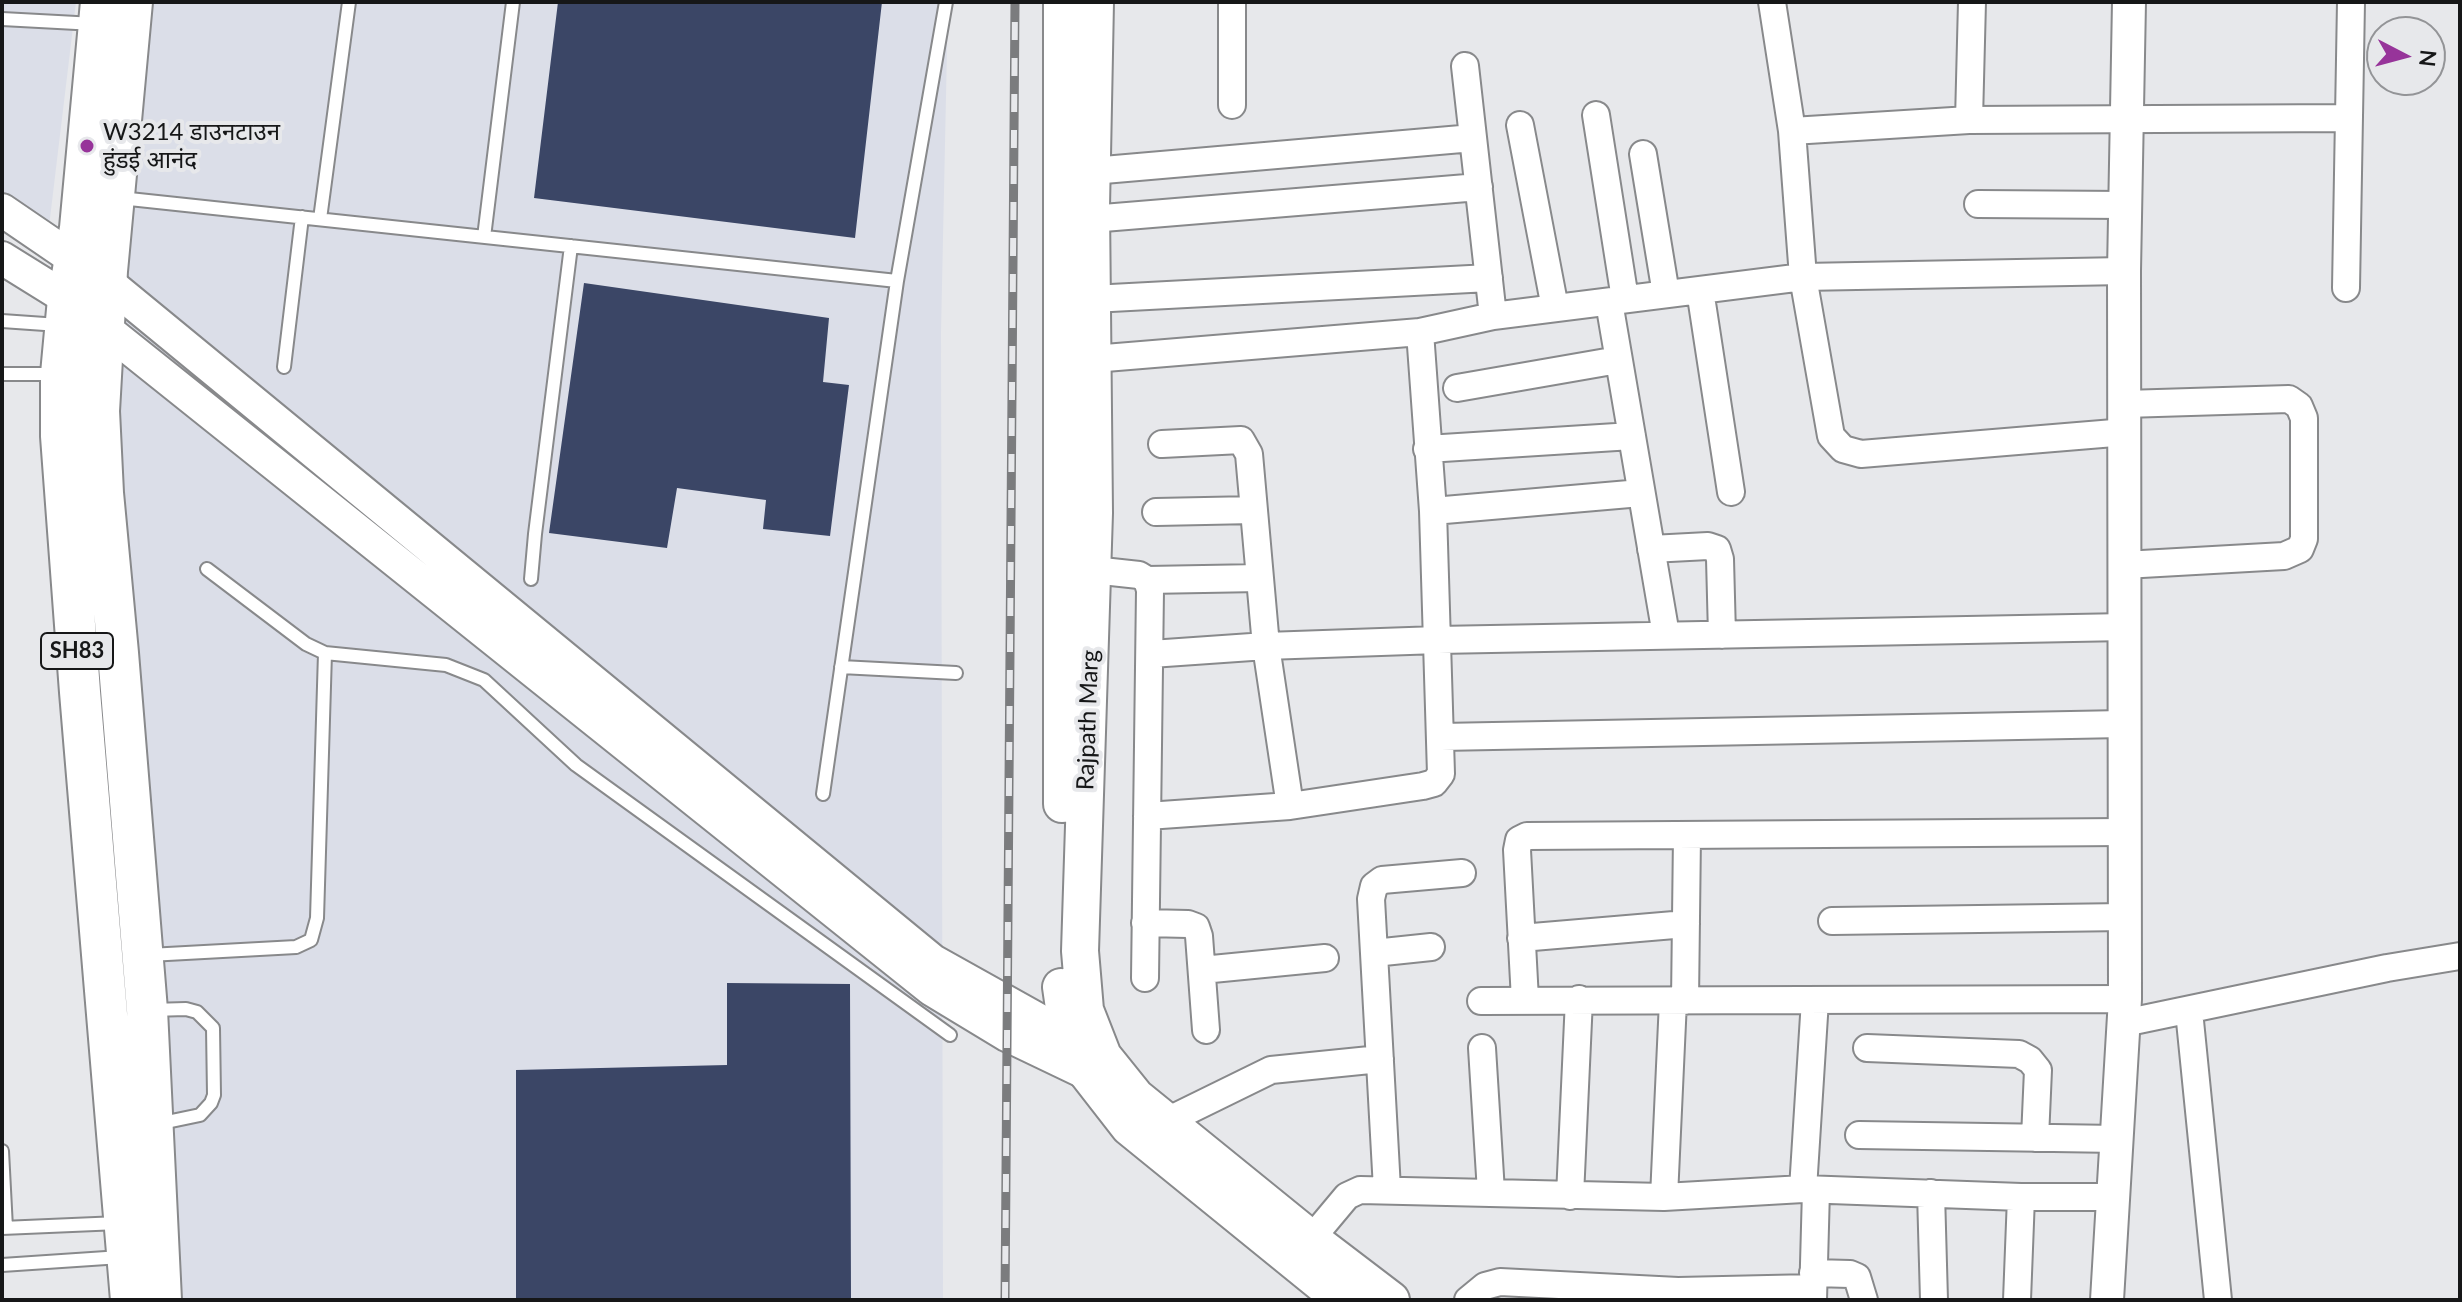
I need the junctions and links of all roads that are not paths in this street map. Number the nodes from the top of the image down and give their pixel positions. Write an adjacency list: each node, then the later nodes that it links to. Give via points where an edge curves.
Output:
1 (132, 2): 26 (main road, SH83)
2 (349, 2): 31 (lane)
3 (513, 2): 33 (lane)
4 (946, 2): 40 (lane)
5 (1062, 2): 112 (main road, Rajpath Marg, via 1059,961)
6 (1095, 2): 24 (main road, Rajpath Marg)
7 (1232, 2): 15 (street)
8 (1772, 2): 21 (street)
9 (1972, 2): 19 (street)
10 (2129, 2): 17 (street)
11 (2351, 2): 18 (street)
12 (100, 13): 13 (lane); 36 (main road, SH83)
13 (2, 19)
14 (1465, 66): 22 (street)
15 (1232, 105)
16 (1596, 115): 45 (street)
17 (2127, 117): 18 (street); 19 (street); 28 (street)
18 (2347, 118): 41 (street)
19 (1969, 120): 21 (street)
20 (1520, 125): 46 (street)
21 (1792, 131): 38 (street)
22 (1473, 138): 24 (street); 25 (street)
23 (1643, 154): 43 (street)
24 (1092, 171): 32 (main road, Rajpath Marg)
25 (1479, 187): 32 (street); 39 (street)
26 (113, 197): 30 (lane); 36 (main road, SH83)
27 (1978, 204): 28 (street)
28 (2126, 205): 37 (street)
29 (2, 210): 36 (street)
30 (302, 217): 31 (lane); 53 (lane)
31 (320, 219): 33 (lane)
32 (1091, 219): 44 (main road, Rajpath Marg)
33 (484, 237): 34 (lane)
34 (571, 246): 40 (lane); 71 (lane)
35 (2, 258): 49 (street)
36 (91, 270): 49 (main road, SH83); 112 (street, via 933,961)
37 (2124, 271): 38 (street); 57 (street)
38 (1803, 277): 42 (street); 57 (street, via 1831,436 1843,449 1861,454)
39 (1489, 278): 44 (street); 47 (street)
40 (897, 281): 80 (lane)
41 (2346, 288)
42 (1700, 290): 43 (street); 61 (street)
43 (1666, 294): 45 (street)
44 (1092, 299): 51 (main road, Rajpath Marg)
45 (1617, 300): 46 (street); 52 (street)
46 (1555, 308): 47 (street)
47 (1493, 316): 50 (street)
48 (2, 321): 49 (lane)
49 (85, 326): 55 (main road, SH83); 116 (street, via 931,989 1007,1035)
50 (1420, 332): 51 (street); 60 (street)
51 (1093, 359): 69 (main road, Rajpath Marg)
52 (1618, 360): 56 (street); 58 (street)
53 (284, 367)
54 (2, 374): 55 (lane)
55 (81, 376): 97 (main road, SH83, via 99,411); 107 (main road, SH83, via 61,436 66,511)
56 (1457, 388)
57 (2126, 418): 67 (street); 67 (street, via 2289,399 2304,418 2304,539 2300,549 2284,556)
58 (1632, 436): 60 (street); 62 (street)
59 (1162, 444): 63 (street, via 1241,440 1249,454)
60 (1427, 449): 64 (street)
61 (1731, 492)
62 (1641, 493): 64 (street); 66 (street)
63 (1254, 510): 65 (street); 70 (street)
64 (1433, 511): 76 (street)
65 (1156, 512)
66 (1651, 549): 74 (street); 75 (street, via 1717,549)
67 (2124, 565): 73 (street)
68 (207, 569): 78 (lane)
69 (1093, 570): 72 (street); 116 (main road, Rajpath Marg, via 1080,951)
70 (1260, 578): 72 (street); 77 (street)
71 (531, 579)
72 (1147, 580): 79 (street)
73 (2126, 627): 75 (street); 82 (street)
74 (1666, 635): 75 (street); 76 (street)
75 (1722, 635)
76 (1438, 640): 77 (street); 83 (street)
77 (1266, 646): 79 (street); 85 (street)
78 (325, 653): 97 (lane, via 317,918 311,940 296,947); 111 (lane, via 446,665 484,680 519,705 576,765)
79 (1151, 654): 86 (street)
80 (841, 667): 81 (lane); 84 (lane)
81 (956, 673)
82 (2123, 724): 83 (street); 87 (street)
83 (1441, 737): 85 (street, via 1441,774 1434,783)
84 (823, 794)
85 (1290, 806): 86 (street)
86 (1147, 816): 92 (street)
87 (2124, 832): 88 (street); 90 (street)
88 (1687, 835): 93 (street); 94 (street, via 1540,835 1519,840)
89 (1462, 873): 96 (street, via 1382,880 1374,886)
90 (2125, 917): 91 (street); 108 (street)
91 (1832, 921)
92 (1145, 923): 100 (street, via 1196,927); 101 (street)
93 (1686, 924): 94 (street); 106 (street)
94 (1521, 938): 103 (street)
95 (1431, 947): 96 (street)
96 (1374, 953): 115 (street)
97 (142, 955): 107 (main road, SH83)
98 (2460, 956): 109 (street)
99 (1325, 958): 100 (street)
100 (1202, 970): 110 (street)
101 (1145, 978)
102 (1579, 999): 103 (street); 106 (street); 127 (street)
103 (1525, 1000): 105 (street)
104 (1815, 1000): 106 (street); 108 (street); 124 (street)
105 (1481, 1001)
106 (1679, 1001): 128 (street)
107 (127, 1011): 118 (main road, SH83); 118 (lane, via 186,1009 213,1028 211,1103 200,1115)
108 (2124, 1011): 109 (street); 121 (street)
109 (2189, 1011): 145 (street)
110 (1206, 1030)
111 (950, 1035)
112 (1068, 1036): 116 (main road, Rajpath Marg)
113 (1482, 1048): 125 (street)
114 (1867, 1048): 120 (street, via 2019,1054 2038,1070)
115 (1380, 1059): 117 (street, via 1271,1070); 123 (street)
116 (1095, 1064): 117 (main road, Rajpath Marg); 138 (main road, Rajpath Marg, via 1129,1127)
117 (1167, 1121): 132 (main road, Rajpath Marg)
118 (135, 1126): 133 (main road, SH83); 137 (main road, SH83)
119 (1859, 1135): 120 (street)
120 (2035, 1138): 121 (street)
121 (2118, 1139): 130 (street)
122 (2, 1151): 131 (lane)
123 (1387, 1189): 125 (street); 132 (street, via 1347,1196)
124 (1809, 1189): 126 (street); 128 (street); 135 (street)
125 (1491, 1192): 127 (street)
126 (1931, 1193): 129 (street); 142 (street)
127 (1570, 1196): 128 (street)
128 (1664, 1197)
129 (2021, 1197): 130 (street); 143 (street)
130 (2115, 1197): 144 (street)
131 (4, 1228): 133 (lane)
132 (1311, 1239): 139 (main road, Rajpath Marg)
133 (127, 1240): 134 (lane); 136 (main road, SH83)
134 (2, 1265)
135 (1813, 1287): 140 (street, via 1678,1291 1500,1282); 141 (street, via 1850,1274 1857,1277)
136 (131, 1300)
137 (161, 1300)
138 (1342, 1300)
139 (1391, 1300)
140 (1468, 1300)
141 (1864, 1300)
142 (1934, 1300)
143 (2017, 1300)
144 (2107, 1300)
145 (2218, 1300)

